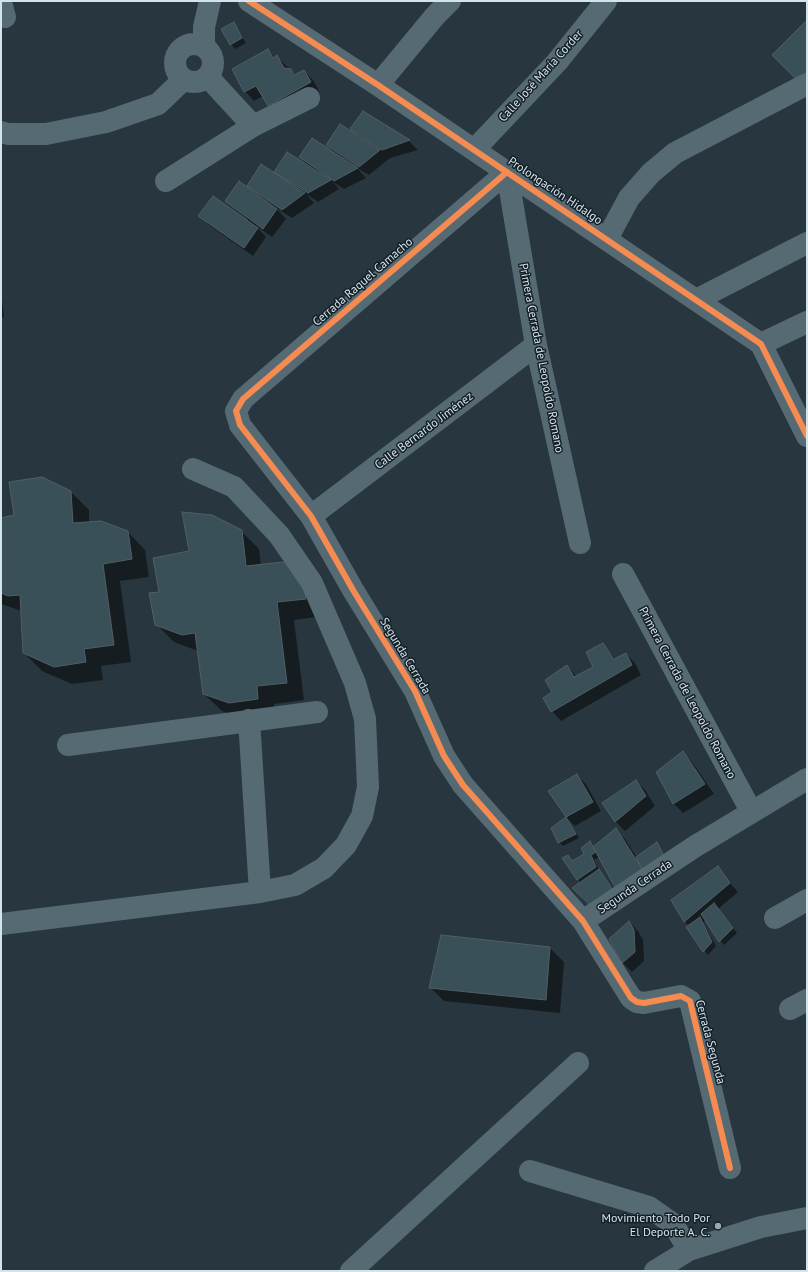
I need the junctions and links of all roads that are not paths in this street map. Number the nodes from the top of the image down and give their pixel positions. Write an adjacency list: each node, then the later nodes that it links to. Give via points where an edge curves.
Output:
1 (210, 1): 5 (street, via 204,27)
2 (249, 1): 9 (street, Prolongación Hidalgo)
3 (450, 1): 9 (street)
4 (606, 1): 13 (street, Calle José María Corder, via 557,62)
5 (204, 47): 6 (street, via 213,61); 7 (street, via 196,44 187,45 178,53 174,66)
6 (208, 77): 7 (street, via 196,82); 11 (street)
7 (183, 80): 12 (street, via 158,104 106,122 46,134)
8 (807, 84): 16 (street, via 675,153 651,173 628,198)
9 (378, 85): 13 (street, Prolongación Hidalgo)
10 (309, 98): 11 (street)
11 (253, 126): 15 (street)
12 (1, 132)
13 (474, 150): 14 (street, Prolongación Hidalgo)
14 (507, 172): 16 (street, Prolongación Hidalgo); 21 (street, Primera Cerrada de Leopoldo Romano); 22 (street, Cerrada Raquel Camacho, via 243,399)
15 (166, 181)
16 (607, 239): 18 (street, Prolongación Hidalgo)
17 (807, 243): 18 (street)
18 (696, 300): 20 (street, Prolongación Hidalgo)
19 (807, 322): 20 (street)
20 (761, 344): 23 (street, Prolongación Hidalgo)
21 (536, 345): 25 (street, Calle Bernardo Jiménez); 26 (street, Primera Cerrada de Leopoldo Romano)
22 (236, 411): 25 (street, Segunda Cerrada, via 240,425)
23 (805, 428)
24 (193, 469): 33 (street, via 234,486 279,535 312,583 355,683 365,719 368,787 362,816 346,845 324,868 295,885)
25 (311, 516): 36 (street, Segunda Cerrada, via 352,590 414,691 444,756 463,785)
26 (580, 543)
27 (623, 574): 32 (street, Primera Cerrada de Leopoldo Romano)
28 (317, 712): 29 (street)
29 (249, 720): 30 (street); 33 (street)
30 (68, 746)
31 (807, 778): 32 (street, Segunda Cerrada)
32 (751, 811): 36 (street, Segunda Cerrada)
33 (260, 892): 37 (street)
34 (807, 900): 35 (street)
35 (775, 918)
36 (583, 921): 39 (street, Cerrada Segunda, via 636,1002 644,1003 681,996 690,1001)
37 (1, 924)
38 (578, 1063): 43 (street)
39 (730, 1168)
40 (530, 1171): 42 (street, via 649,1207 673,1224)
41 (807, 1218): 42 (street, via 761,1227)
42 (689, 1250): 44 (street)
43 (351, 1271)
44 (655, 1271)

